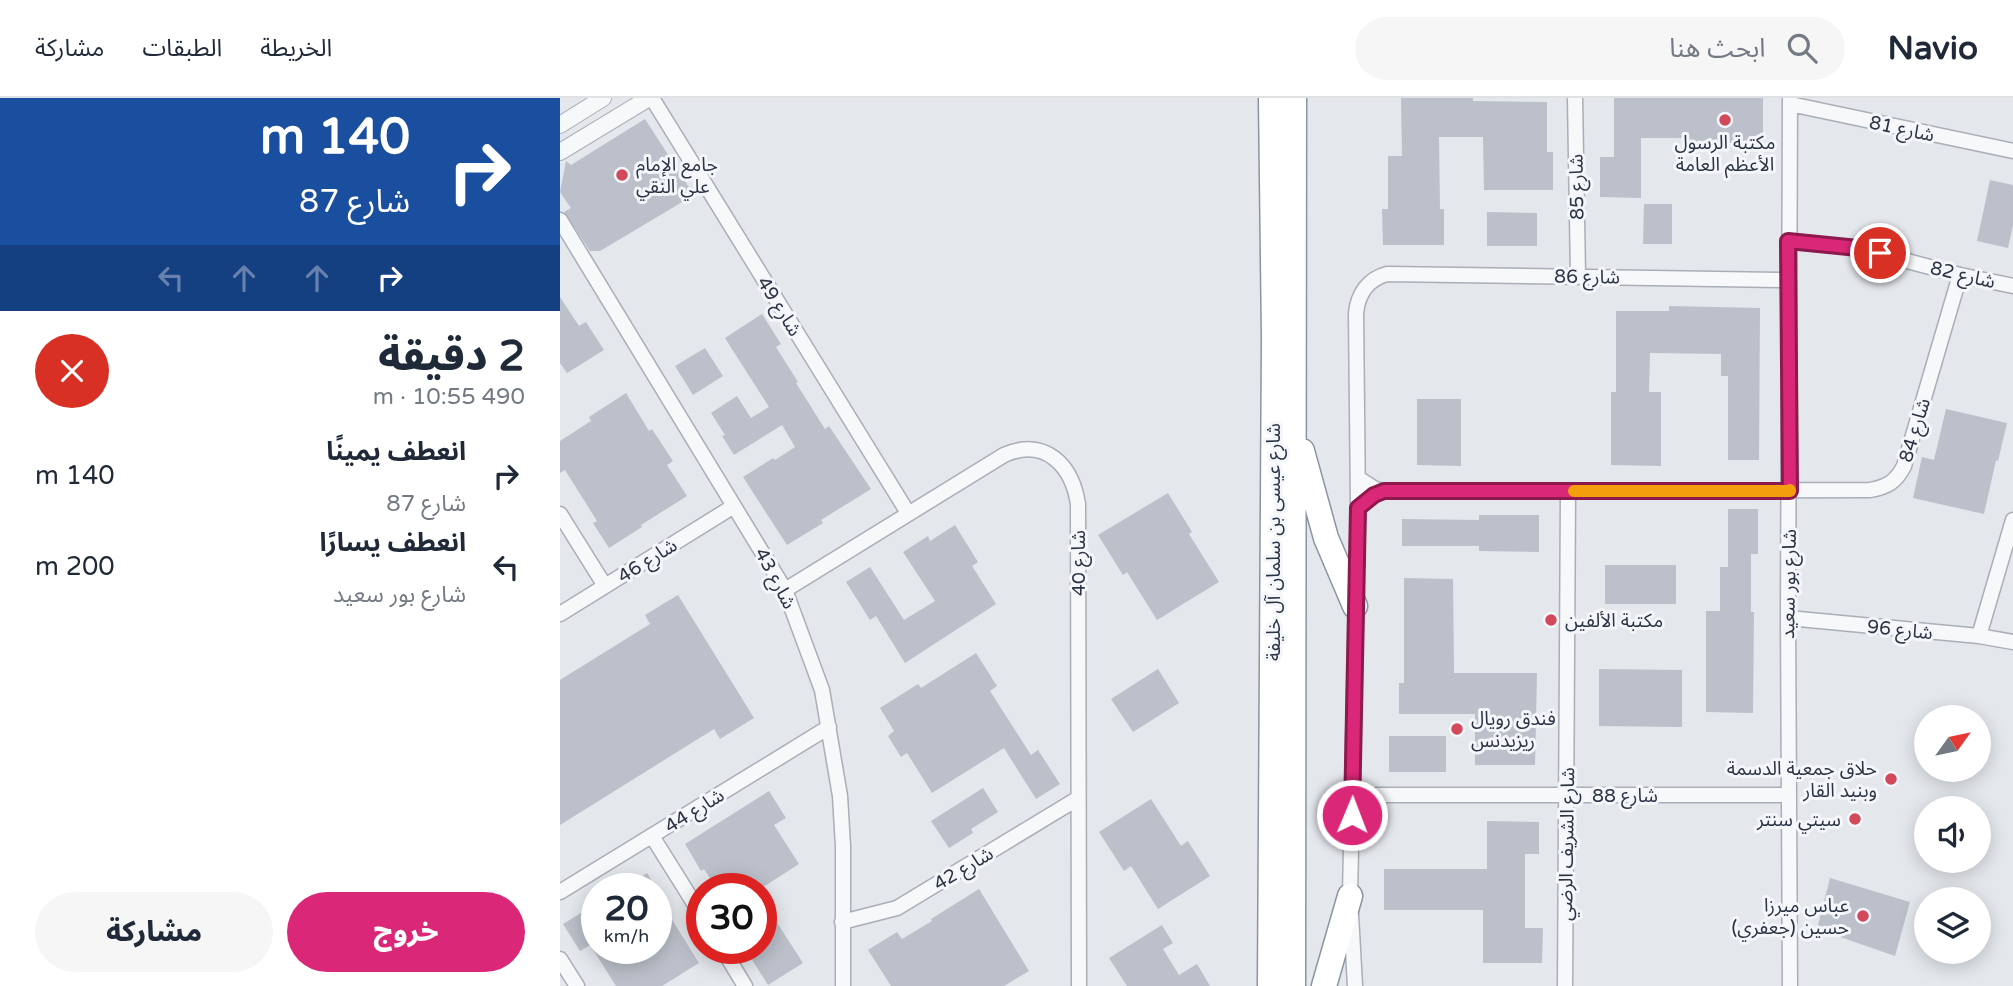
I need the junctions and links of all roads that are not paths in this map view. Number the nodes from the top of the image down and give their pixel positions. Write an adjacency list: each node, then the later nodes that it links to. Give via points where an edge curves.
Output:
1 (650, 98): 7 (street); 26 (street, شارع 49)
2 (1269, 98): 53 (highway, شارع عيسى بن سلمان آل خليفة, via 1274,352)
3 (1294, 98): 18 (highway, شارع عيسى بن سلمان آل خليفة)
4 (1574, 98): 15 (street, شارع 85)
5 (598, 99): 8 (street); 9 (street)
6 (1790, 101): 10 (street, شارع 81); 13 (street, شارع بور سعيد)
7 (625, 104): 8 (street)
8 (609, 122): 11 (street)
9 (560, 125)
10 (2013, 151)
11 (560, 152)
12 (560, 220): 23 (street, شارع 43)
13 (1788, 241): 14 (street, شارع 82, via 1858,248); 16 (street, شارع بور سعيد)
14 (1961, 275): 17 (street, شارع 82); 22 (street, شارع 84, via 1897,478 1870,490)
15 (1578, 276): 16 (street, شارع 86); 19 (street, شارع 86, via 1387,274 1366,286 1356,304)
16 (1788, 279): 22 (street, شارع بور سعيد)
17 (2013, 286)
18 (1294, 422): 30 (highway, via 1326,538); 54 (highway, شارع عيسى بن سلمان آل خليفة)
19 (1358, 478): 20 (street); 24 (street)
20 (1384, 491): 21 (street, شارع 84); 24 (street)
21 (1568, 491): 22 (street, شارع 84); 38 (street, شارع الشريف الرضي)
22 (1790, 491): 32 (street, شارع بور سعيد)
23 (734, 506): 28 (street, شارع 46); 29 (street, شارع 43)
24 (1358, 508): 30 (street)
25 (560, 513): 28 (street)
26 (908, 513): 29 (street, شارع 40); 40 (street, شارع 40, via 1013,451 1044,452 1066,471 1078,504)
27 (2013, 520): 33 (street)
28 (605, 586): 31 (street, شارع 46)
29 (785, 590): 35 (street, شارع 43, via 822,690)
30 (1355, 606): 36 (street)
31 (560, 614)
32 (1788, 618): 33 (street, شارع 96); 39 (street, شارع بور سعيد)
33 (1979, 636): 34 (street, شارع 96)
34 (2013, 642)
35 (829, 727): 42 (street, شارع 44); 46 (street, شارع 43, via 840,796)
36 (1352, 775): 37 (street); 41 (street)
37 (1377, 795): 38 (street, شارع 88); 41 (street)
38 (1567, 795): 39 (street, شارع 88); 57 (street, شارع الشريف الرضي)
39 (1788, 795): 58 (street, شارع بور سعيد)
40 (1077, 799): 46 (street, شارع 42, via 897,908); 52 (street, شارع 40)
41 (1352, 815): 45 (street)
42 (652, 836): 43 (street); 44 (street, شارع 44)
43 (686, 890)
44 (560, 892)
45 (1350, 896): 55 (highway); 56 (street)
46 (842, 922): 51 (street, شارع 43)
47 (560, 959): 49 (street)
48 (732, 964): 50 (street)
49 (577, 986)
50 (745, 986)
51 (843, 986)
52 (1079, 986)
53 (1270, 986)
54 (1293, 986)
55 (1324, 986)
56 (1355, 986)
57 (1565, 986)
58 (1790, 986)

